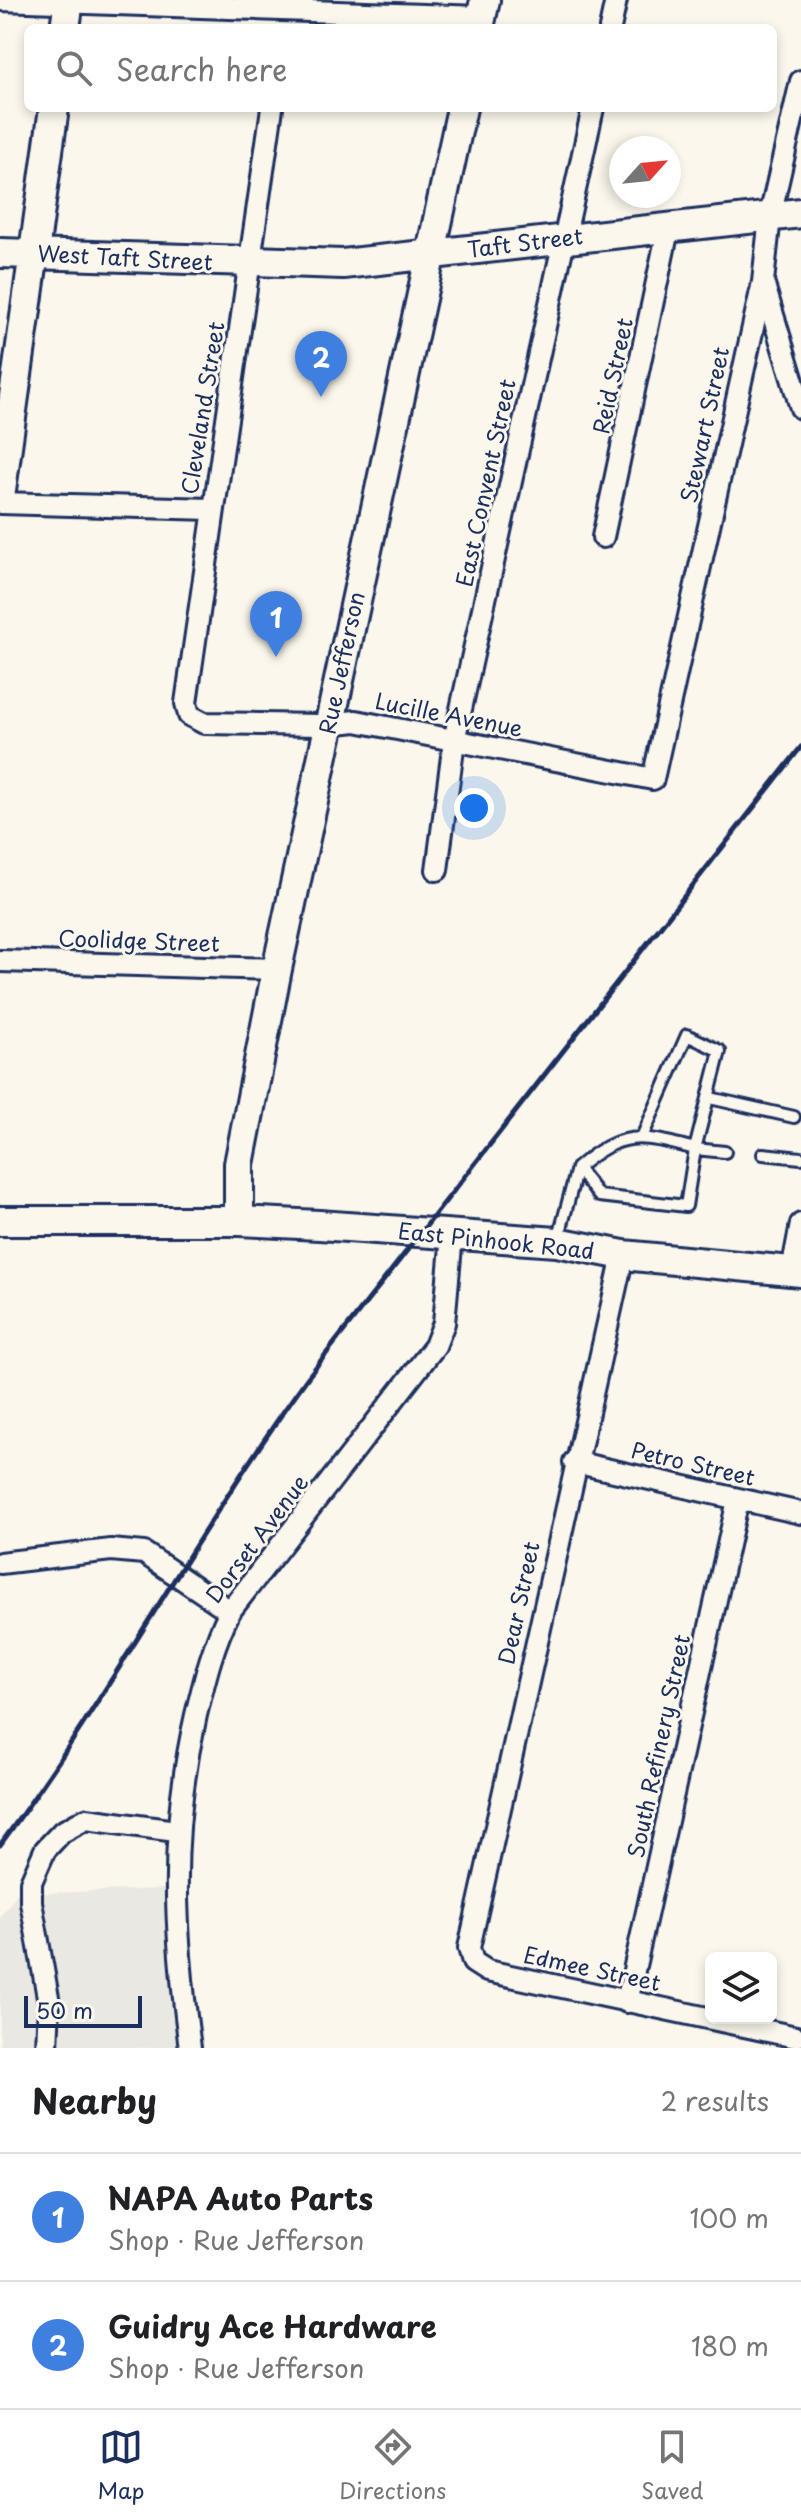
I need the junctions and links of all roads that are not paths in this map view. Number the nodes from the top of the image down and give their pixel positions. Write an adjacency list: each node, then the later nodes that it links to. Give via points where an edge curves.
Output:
1 (0, 0): 3 (street)
2 (616, 0): 6 (street)
3 (67, 10): 4 (street)
4 (286, 13): 5 (street)
5 (481, 15)
6 (611, 24)
7 (801, 81): 13 (street, Stewart Street)
8 (53, 112): 17 (street)
9 (271, 112): 19 (street, Cleveland Street)
10 (461, 112): 18 (street, Rue Jefferson)
11 (592, 112): 15 (street, East Convent Street)
12 (801, 213): 13 (street, Taft Street)
13 (770, 216): 14 (street, Taft Street); 20 (street, Stewart Street)
14 (669, 225): 15 (street, Taft Street); 24 (street, Reid Street)
15 (565, 238): 18 (street, Taft Street); 27 (street, East Convent Street)
16 (0, 253): 17 (street, West Taft Street)
17 (33, 254): 19 (street, West Taft Street); 22 (street)
18 (432, 254): 19 (street, Taft Street, via 358,263); 26 (street, Rue Jefferson)
19 (249, 263): 23 (street, Cleveland Street)
20 (763, 282): 21 (street); 28 (street, Stewart Street)
21 (801, 408)
22 (0, 500): 23 (street)
23 (212, 509): 25 (street, Cleveland Street, via 186,703)
24 (603, 537)
25 (189, 715): 26 (street, Lucille Avenue, via 204,723)
26 (328, 725): 27 (street, Lucille Avenue, via 356,721); 31 (street, Rue Jefferson)
27 (454, 741): 28 (street, Lucille Avenue); 29 (street, East Convent Street)
28 (653, 779)
29 (437, 870)
30 (0, 961): 31 (street, Coolidge Street)
31 (277, 969): 41 (street, Rue Jefferson, via 239,1164)
32 (710, 1098): 33 (lane); 34 (lane, via 720,1051 687,1035); 35 (lane)
33 (794, 1117)
34 (643, 1135): 35 (lane); 39 (lane, via 600,1149)
35 (695, 1149): 36 (lane); 39 (lane, via 686,1206 599,1196)
36 (725, 1152)
37 (763, 1154): 38 (lane)
38 (801, 1158)
39 (577, 1168): 44 (lane)
40 (0, 1221): 41 (street, East Pinhook Road)
41 (239, 1221): 43 (street, East Pinhook Road)
42 (801, 1224): 46 (street)
43 (452, 1235): 44 (street, East Pinhook Road); 51 (street, Dorset Avenue, via 444,1323 435,1346)
44 (557, 1242): 45 (street, East Pinhook Road)
45 (623, 1255): 46 (street, East Pinhook Road); 47 (street, Dear Street)
46 (796, 1271)
47 (574, 1462): 48 (street, Petro Street); 53 (street, Dear Street, via 469,1948)
48 (738, 1500): 49 (street, Petro Street); 54 (street, South Refinery Street)
49 (801, 1513)
50 (0, 1563): 51 (street, via 111,1550 144,1553)
51 (230, 1611): 52 (street, Dorset Avenue, via 208,1665)
52 (176, 1831): 57 (street, via 86,1819 62,1832 45,1850 31,1882 31,1902 49,2003); 58 (street, Dorset Avenue, via 176,1905)
53 (473, 1962): 54 (street, Edmee Street, via 487,1971)
54 (627, 2002): 56 (street, Edmee Street)
55 (801, 2016): 56 (street)
56 (795, 2042)
57 (47, 2048)
58 (190, 2048)

